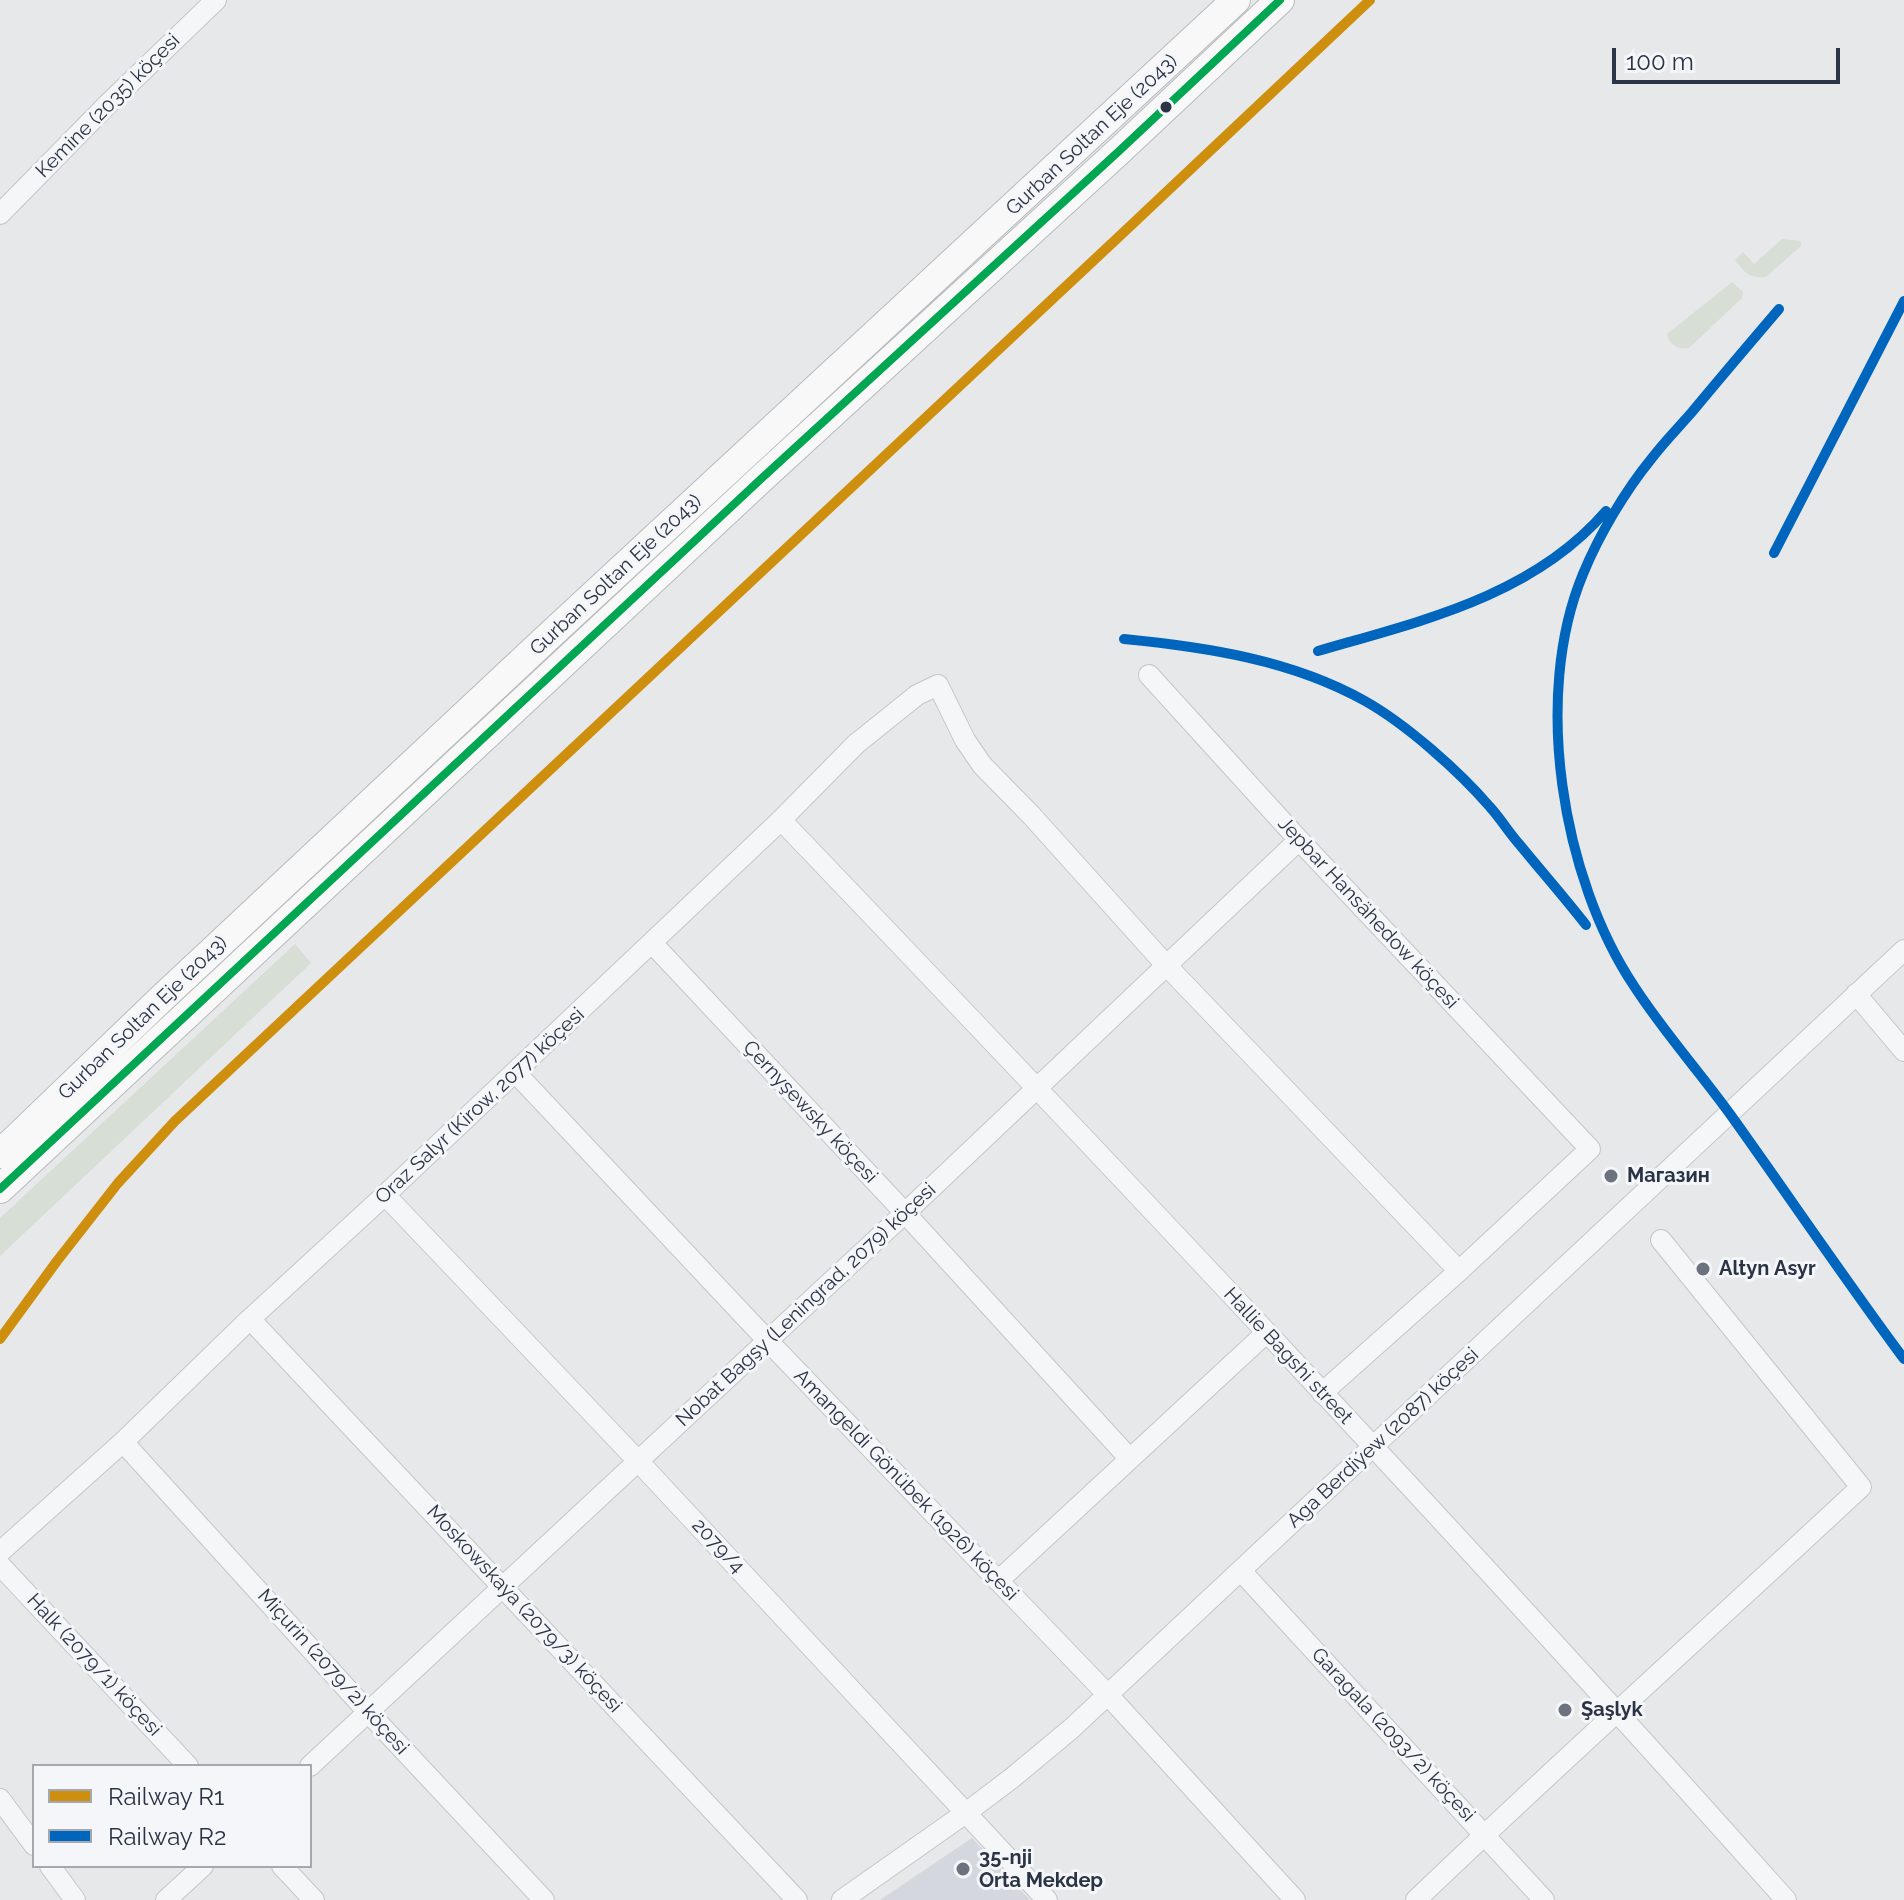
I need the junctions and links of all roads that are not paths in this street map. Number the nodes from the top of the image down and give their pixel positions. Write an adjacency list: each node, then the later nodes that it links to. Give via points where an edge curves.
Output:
1 (216, 0): 4 (street, Kemine (2035) köçesi)
2 (1236, 0): 15 (highway, Gurban Soltan Eje (2043))
3 (1280, 0): 17 (highway, Gurban Soltan Eje (2043))
4 (0, 214)
5 (1149, 675): 7 (street, Jepbar Hansähedow köçesi)
6 (781, 820): 8 (street, Oraz Salyr (Kirow, 2077) köçesi); 10 (street, Oraz Salyr (Kirow, 2077) köçesi, via 856,744 938,685 982,765); 14 (street, Hallie Bagshi street)
7 (1299, 840): 10 (street, Nobat Bagşy (Leningrad, 2079) köçesi); 21 (street, Jepbar Hansähedow köçesi, via 1590,1149)
8 (652, 943): 13 (street, Oraz Salyr (Kirow, 2077) köçesi); 19 (street, Çernyşewsky köçesi)
9 (1904, 950): 11 (street, Aga Berdiýew (2087) köçesi)
10 (1166, 965): 14 (street, Nobat Bagşy (Leningrad, 2079) köçesi); 21 (street)
11 (1856, 994): 12 (street); 27 (street, Aga Berdiýew (2087) köçesi)
12 (1904, 1051)
13 (515, 1072): 18 (street, Oraz Salyr (Kirow, 2077) köçesi); 24 (street, Amangeldi Gönübek (1926) köçesi)
14 (1038, 1088): 19 (street, Nobat Bagşy (Leningrad, 2079) köçesi); 23 (street, Hallie Bagshi street)
15 (13, 1136): 16 (highway, Gurban Soltan Eje (2043))
16 (0, 1154)
17 (0, 1189)
18 (385, 1195): 22 (street, Oraz Salyr (Kirow, 2077) köçesi); 29 (street, 2079/4 / 2079/4)
19 (905, 1213): 24 (street, Nobat Bagşy (Leningrad, 2079) köçesi); 28 (street, Çernyşewsky köçesi)
20 (1661, 1240): 36 (street, via 1861,1487)
21 (1459, 1271): 25 (street)
22 (250, 1319): 26 (street, Oraz Salyr (Kirow, 2077) köçesi); 34 (street, Moskowskaýa (2079/3) köçesi)
23 (1266, 1333): 25 (street, Hallie Bagshi street); 28 (street)
24 (768, 1341): 29 (street, Nobat Bagşy (Leningrad, 2079) köçesi); 33 (street, Amangeldi Gönübek (1926) köçesi)
25 (1322, 1393): 27 (street, Hallie Bagshi street)
26 (123, 1442): 30 (street, Oraz Salyr (Kirow, 2077) köçesi); 37 (street, Miçurin (2079/2) köçesi)
27 (1373, 1447): 32 (street, Aga Berdiýew (2087) köçesi); 36 (street, Hallie Bagshi street)
28 (1130, 1459): 33 (street)
29 (638, 1461): 34 (street, Nobat Bagşy (Leningrad, 2079) köçesi); 41 (street, 2079/4 / 2079/4)
30 (0, 1552)
31 (0, 1565): 38 (street, Halk (2079/1) köçesi)
32 (1241, 1571): 35 (street, Aga Berdiýew (2087) köçesi); 42 (street, Garagala (2093/2) köçesi)
33 (998, 1581): 35 (street, Amangeldi Gönübek (1926) köçesi)
34 (504, 1587): 37 (street, Nobat Bagşy (Leningrad, 2079) köçesi); 51 (street, Moskowskaýa (2079/3) köçesi)
35 (1108, 1695): 41 (street, Aga Berdiýew (2087) köçesi); 54 (street, Amangeldi Gönübek (1926) köçesi)
36 (1617, 1710): 42 (street); 57 (street, Hallie Bagshi street)
37 (368, 1712): 39 (street, Nobat Bagşy (Leningrad, 2079) köçesi); 50 (street, Miçurin (2079/2) köçesi)
38 (186, 1764)
39 (312, 1764)
40 (0, 1799): 43 (street)
41 (967, 1812): 52 (street, Aga Berdiýew (2087) köçesi); 53 (street, 2079/4 / 2079/4)
42 (1484, 1835): 55 (street); 56 (street, Garagala (2093/2) köçesi)
43 (32, 1842)
44 (51, 1868): 47 (street)
45 (201, 1868): 48 (street)
46 (284, 1868): 49 (street)
47 (75, 1900)
48 (166, 1900)
49 (314, 1900)
50 (544, 1900)
51 (797, 1900)
52 (842, 1900)
53 (1047, 1900)
54 (1295, 1900)
55 (1416, 1900)
56 (1544, 1900)
57 (1786, 1900)

